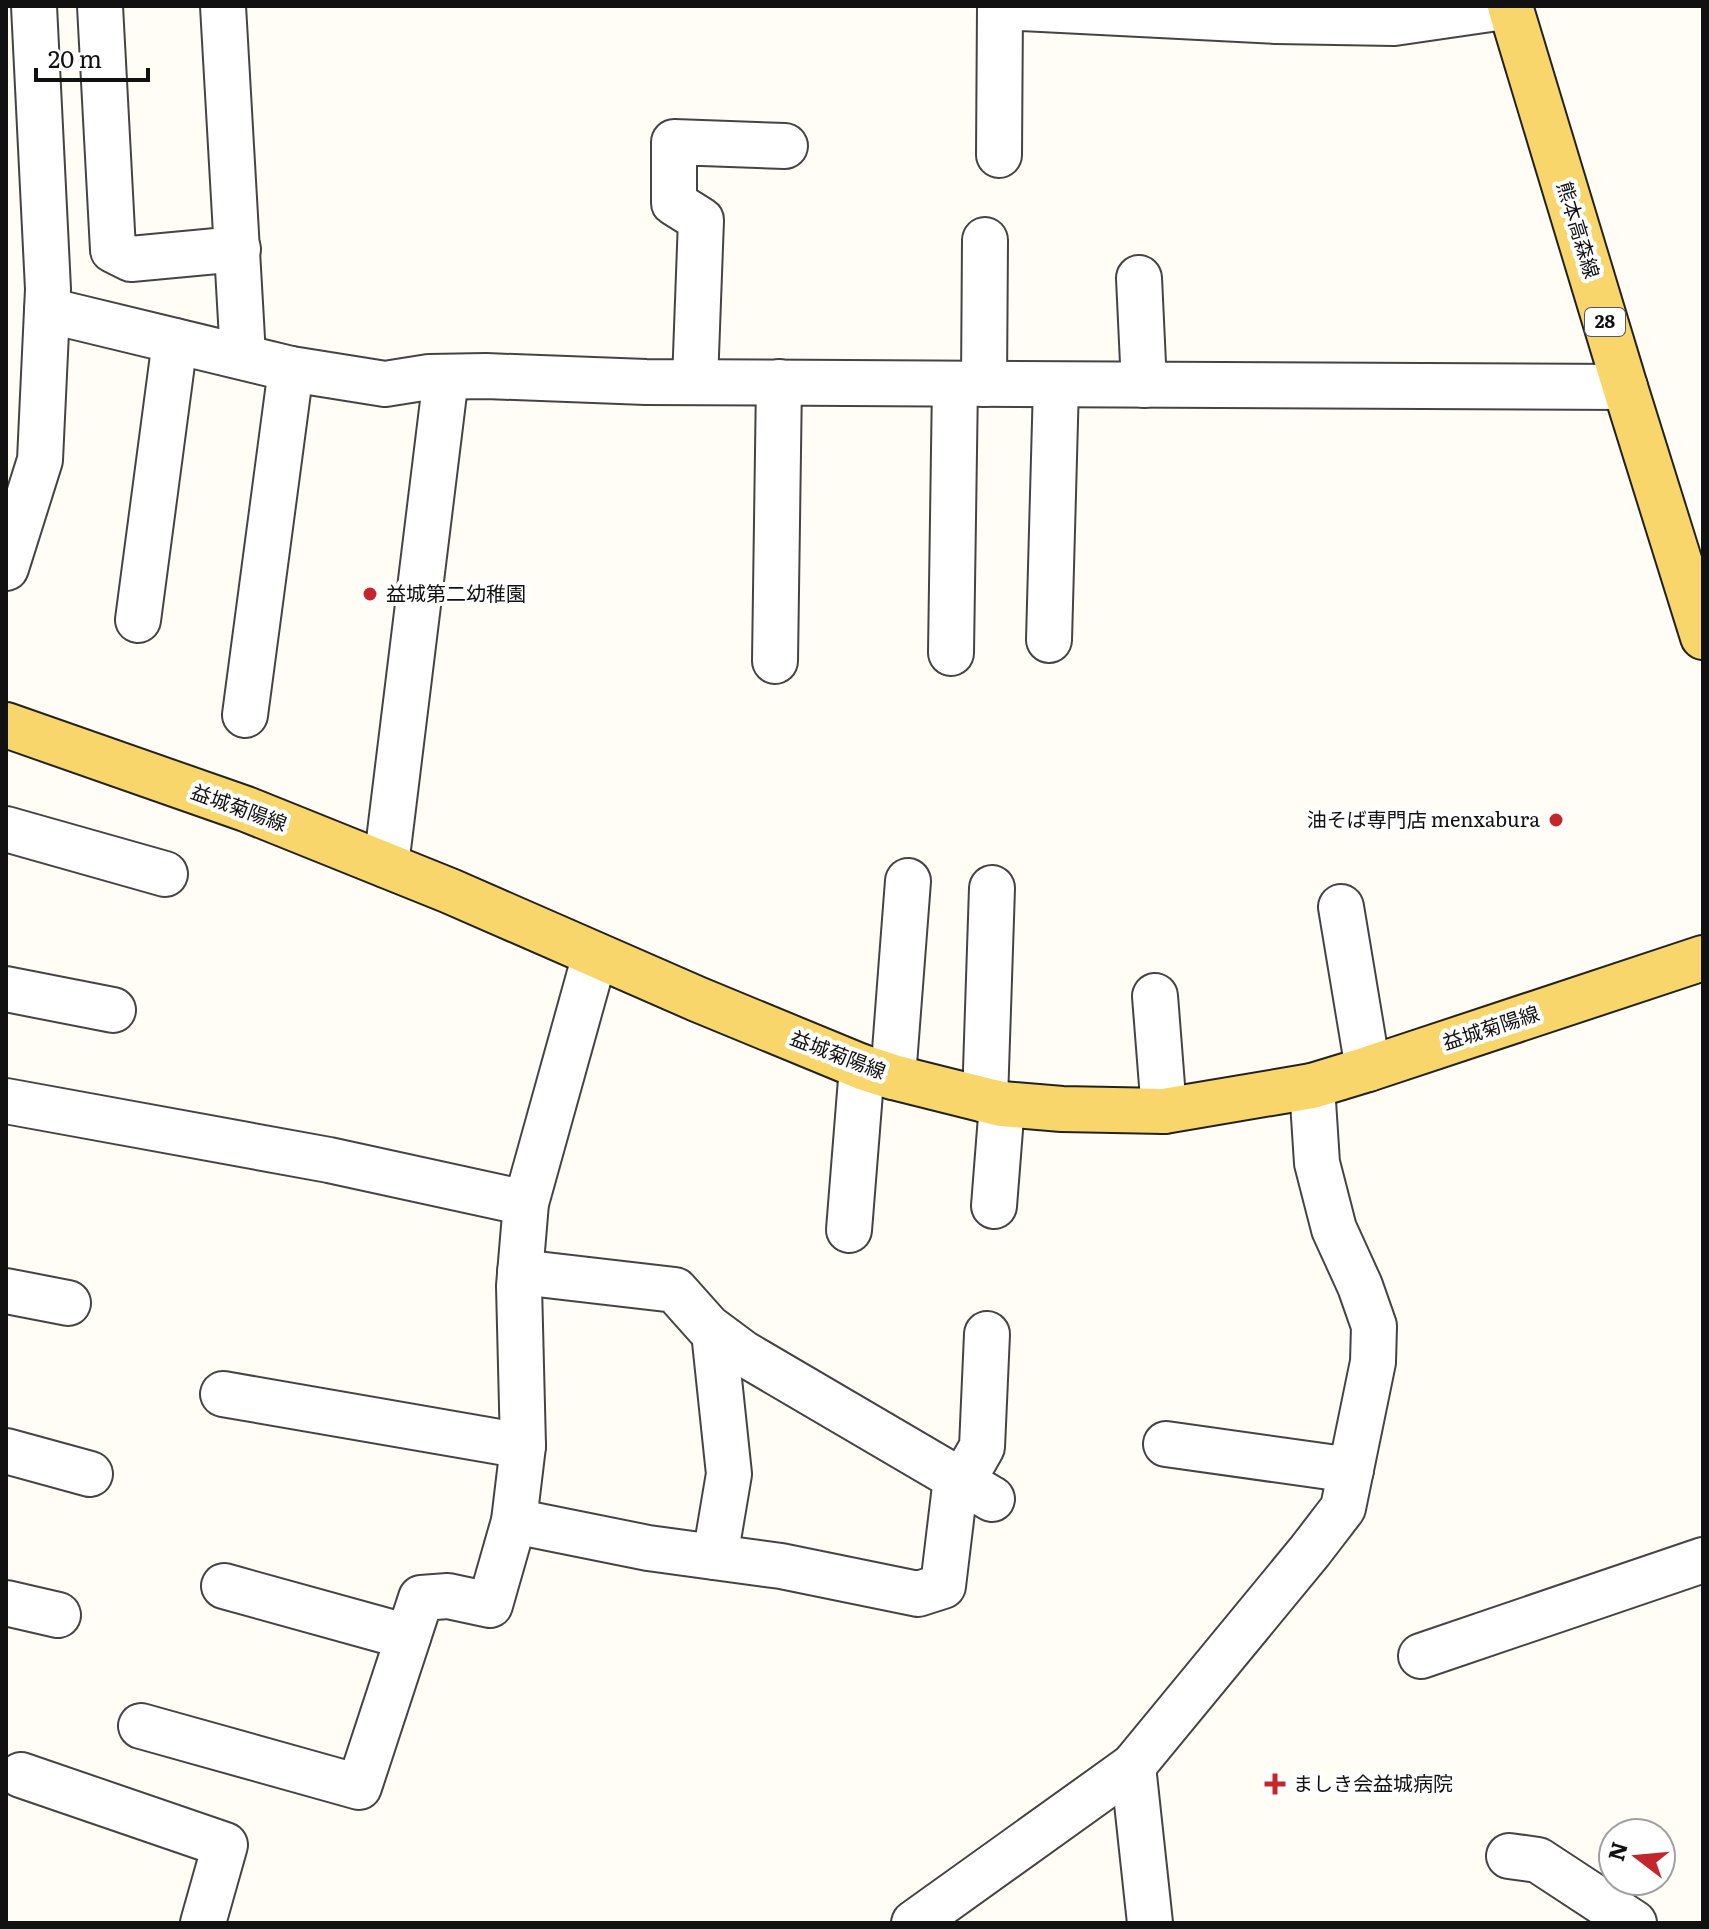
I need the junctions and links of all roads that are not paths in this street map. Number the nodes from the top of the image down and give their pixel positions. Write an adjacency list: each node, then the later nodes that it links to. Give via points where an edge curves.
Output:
1 (100, 6): 8 (street, via 113,250 131,259)
2 (223, 6): 8 (street)
3 (1510, 6): 6 (street, via 1394,23 1000,7); 20 (main road, 熊本高森線 / 28)
4 (24, 50): 10 (street)
5 (785, 146): 15 (street, via 674,142 674,203 701,220)
6 (999, 155)
7 (985, 240): 17 (street)
8 (238, 249): 12 (street)
9 (1139, 278): 19 (street)
10 (47, 310): 11 (street); 21 (street, via 40,460)
11 (175, 341): 12 (street); 22 (street)
12 (243, 356): 13 (street)
13 (291, 369): 14 (street, via 385,384); 27 (street)
14 (446, 377): 15 (street); 30 (street)
15 (695, 382): 16 (street)
16 (779, 382): 17 (street); 26 (street)
17 (969, 384): 18 (street); 25 (street)
18 (1056, 385): 19 (street); 24 (street)
19 (1144, 385): 20 (street)
20 (1625, 387): 23 (main road, 熊本高森線 / 28)
21 (6, 568)
22 (138, 620)
23 (1703, 637)
24 (1049, 640)
25 (951, 653)
26 (775, 661)
27 (245, 715)
28 (6, 725): 30 (main road, 益城菊陽線, via 246,809)
29 (6, 829): 31 (street)
30 (386, 865): 35 (main road, 益城菊陽線)
31 (165, 874)
32 (908, 881): 41 (street)
33 (992, 888): 44 (street)
34 (1341, 907): 40 (street)
35 (595, 955): 41 (main road, 益城菊陽線); 46 (street)
36 (1703, 958): 40 (main road, 益城菊陽線)
37 (6, 989): 39 (street)
38 (1155, 996): 45 (street)
39 (113, 1010)
40 (1368, 1069): 42 (main road, 益城菊陽線)
41 (877, 1072): 44 (main road, 益城菊陽線); 48 (street)
42 (1312, 1086): 45 (main road, 益城菊陽線); 58 (street, via 1317,1163 1334,1229 1374,1326 1373,1362)
43 (6, 1101): 46 (street, via 329,1160)
44 (993, 1102): 45 (main road, 益城菊陽線); 47 (street)
45 (1164, 1111)
46 (526, 1203): 49 (street)
47 (994, 1206)
48 (849, 1230)
49 (520, 1272): 52 (street, via 675,1290); 56 (street)
50 (6, 1291): 51 (street)
51 (68, 1303)
52 (714, 1332): 60 (street); 62 (street, via 729,1474)
53 (987, 1334): 60 (street, via 982,1447)
54 (223, 1394): 56 (street)
55 (1166, 1444): 58 (street)
56 (523, 1446): 61 (street)
57 (6, 1451): 59 (street)
58 (1351, 1470): 70 (street, via 1343,1508)
59 (90, 1474)
60 (970, 1486): 62 (street, via 943,1586 918,1594)
61 (514, 1521): 62 (street); 67 (street, via 490,1605 448,1596 421,1598)
62 (715, 1557)
63 (1703, 1560): 68 (street)
64 (224, 1586): 67 (street)
65 (6, 1603): 66 (street)
66 (58, 1615)
67 (408, 1637): 69 (street, via 359,1787)
68 (1421, 1656)
69 (141, 1726)
70 (1133, 1766): 74 (street); 75 (street)
71 (21, 1775): 73 (street, via 225,1845)
72 (1509, 1856): 76 (street, via 1538,1860)
73 (203, 1923)
74 (914, 1923)
75 (1150, 1923)
76 (1634, 1923)

